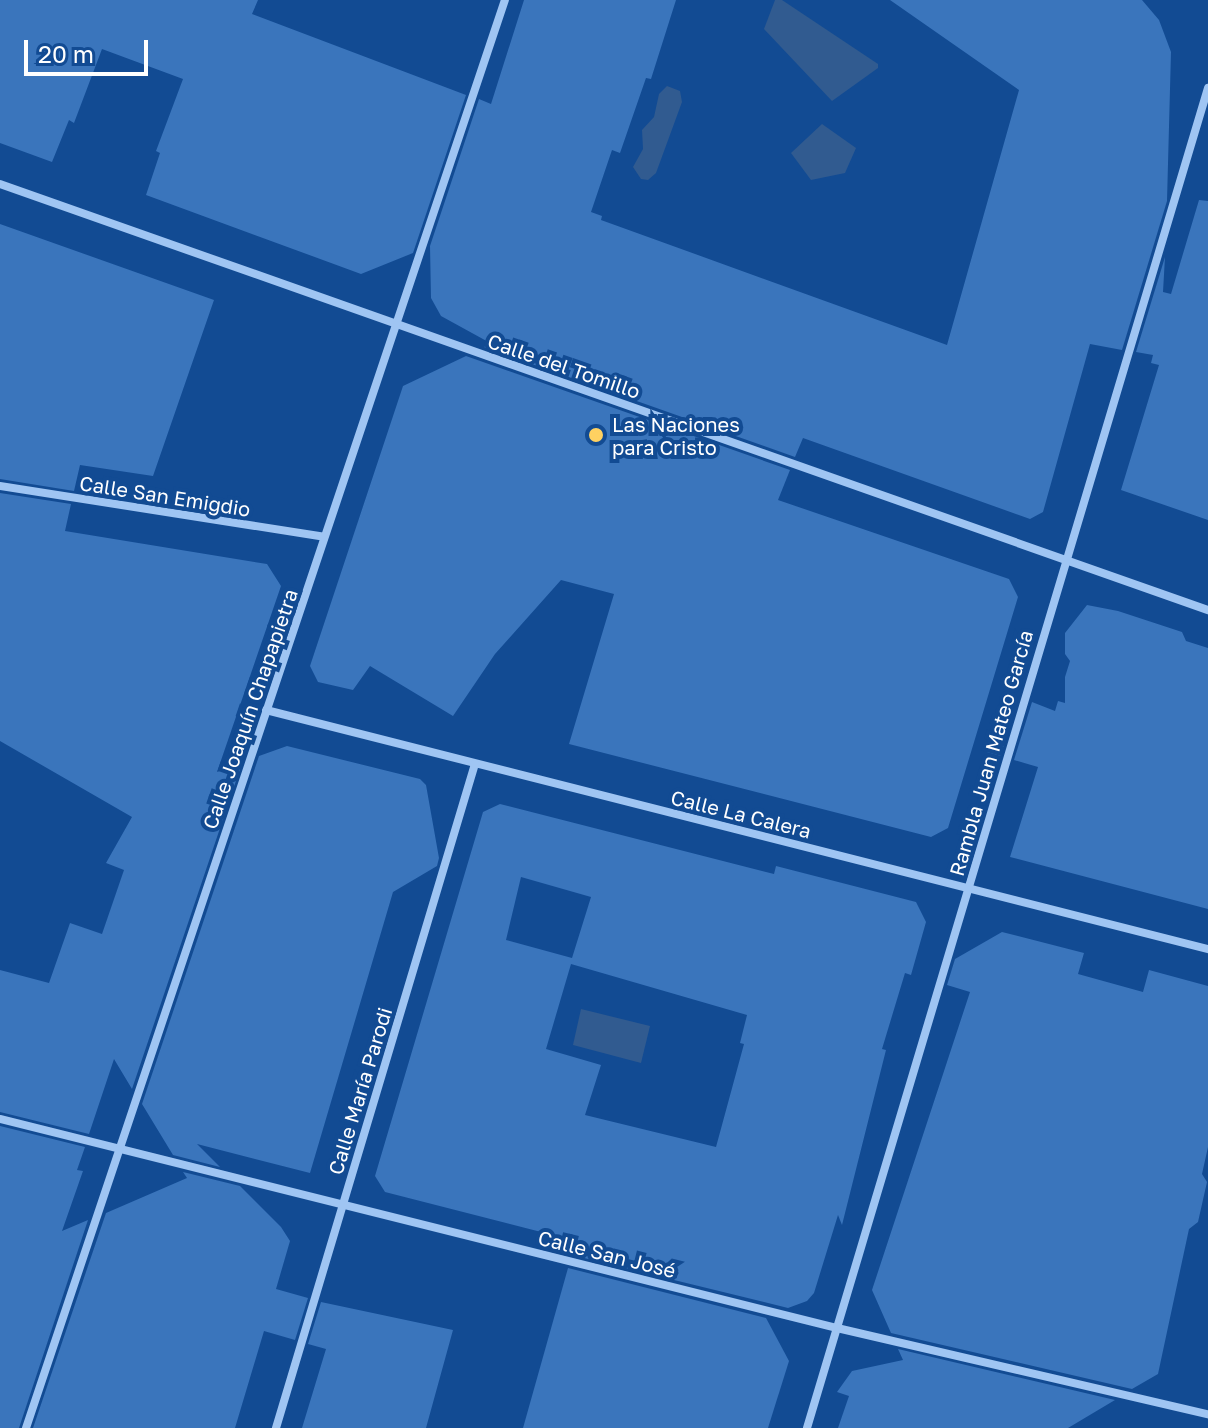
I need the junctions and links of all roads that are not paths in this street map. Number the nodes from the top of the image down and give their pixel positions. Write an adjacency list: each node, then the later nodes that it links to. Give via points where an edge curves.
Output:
1 (505, 0): 4 (street, Calle Joaquín Chapapietra)
2 (1208, 88): 7 (street, Rambla Juan Mateo García)
3 (0, 184): 4 (street, Calle del Tomillo)
4 (396, 324): 6 (street, Calle Joaquín Chapapietra); 7 (street, Calle del Tomillo)
5 (0, 486): 6 (street, Calle San Emigdio)
6 (324, 537): 9 (street, Calle Joaquín Chapapietra)
7 (1065, 559): 8 (street, Calle del Tomillo); 11 (street, Rambla Juan Mateo García)
8 (1208, 610)
9 (266, 710): 10 (street, Calle La Calera); 14 (street, Calle Joaquín Chapapietra)
10 (475, 764): 11 (street, Calle La Calera); 15 (street, Calle María Parodi)
11 (968, 888): 12 (street, Calle La Calera); 16 (street, Rambla Juan Mateo García)
12 (1208, 949)
13 (0, 1119): 14 (street, Calle San José)
14 (118, 1149): 15 (street, Calle San José); 18 (street, Calle Joaquín Chapapietra)
15 (343, 1204): 16 (street, Calle San José); 19 (street, Calle María Parodi)
16 (837, 1328): 17 (street, Calle San José); 20 (street, Rambla Juan Mateo García)
17 (1208, 1414)
18 (26, 1428)
19 (276, 1428)
20 (807, 1428)

